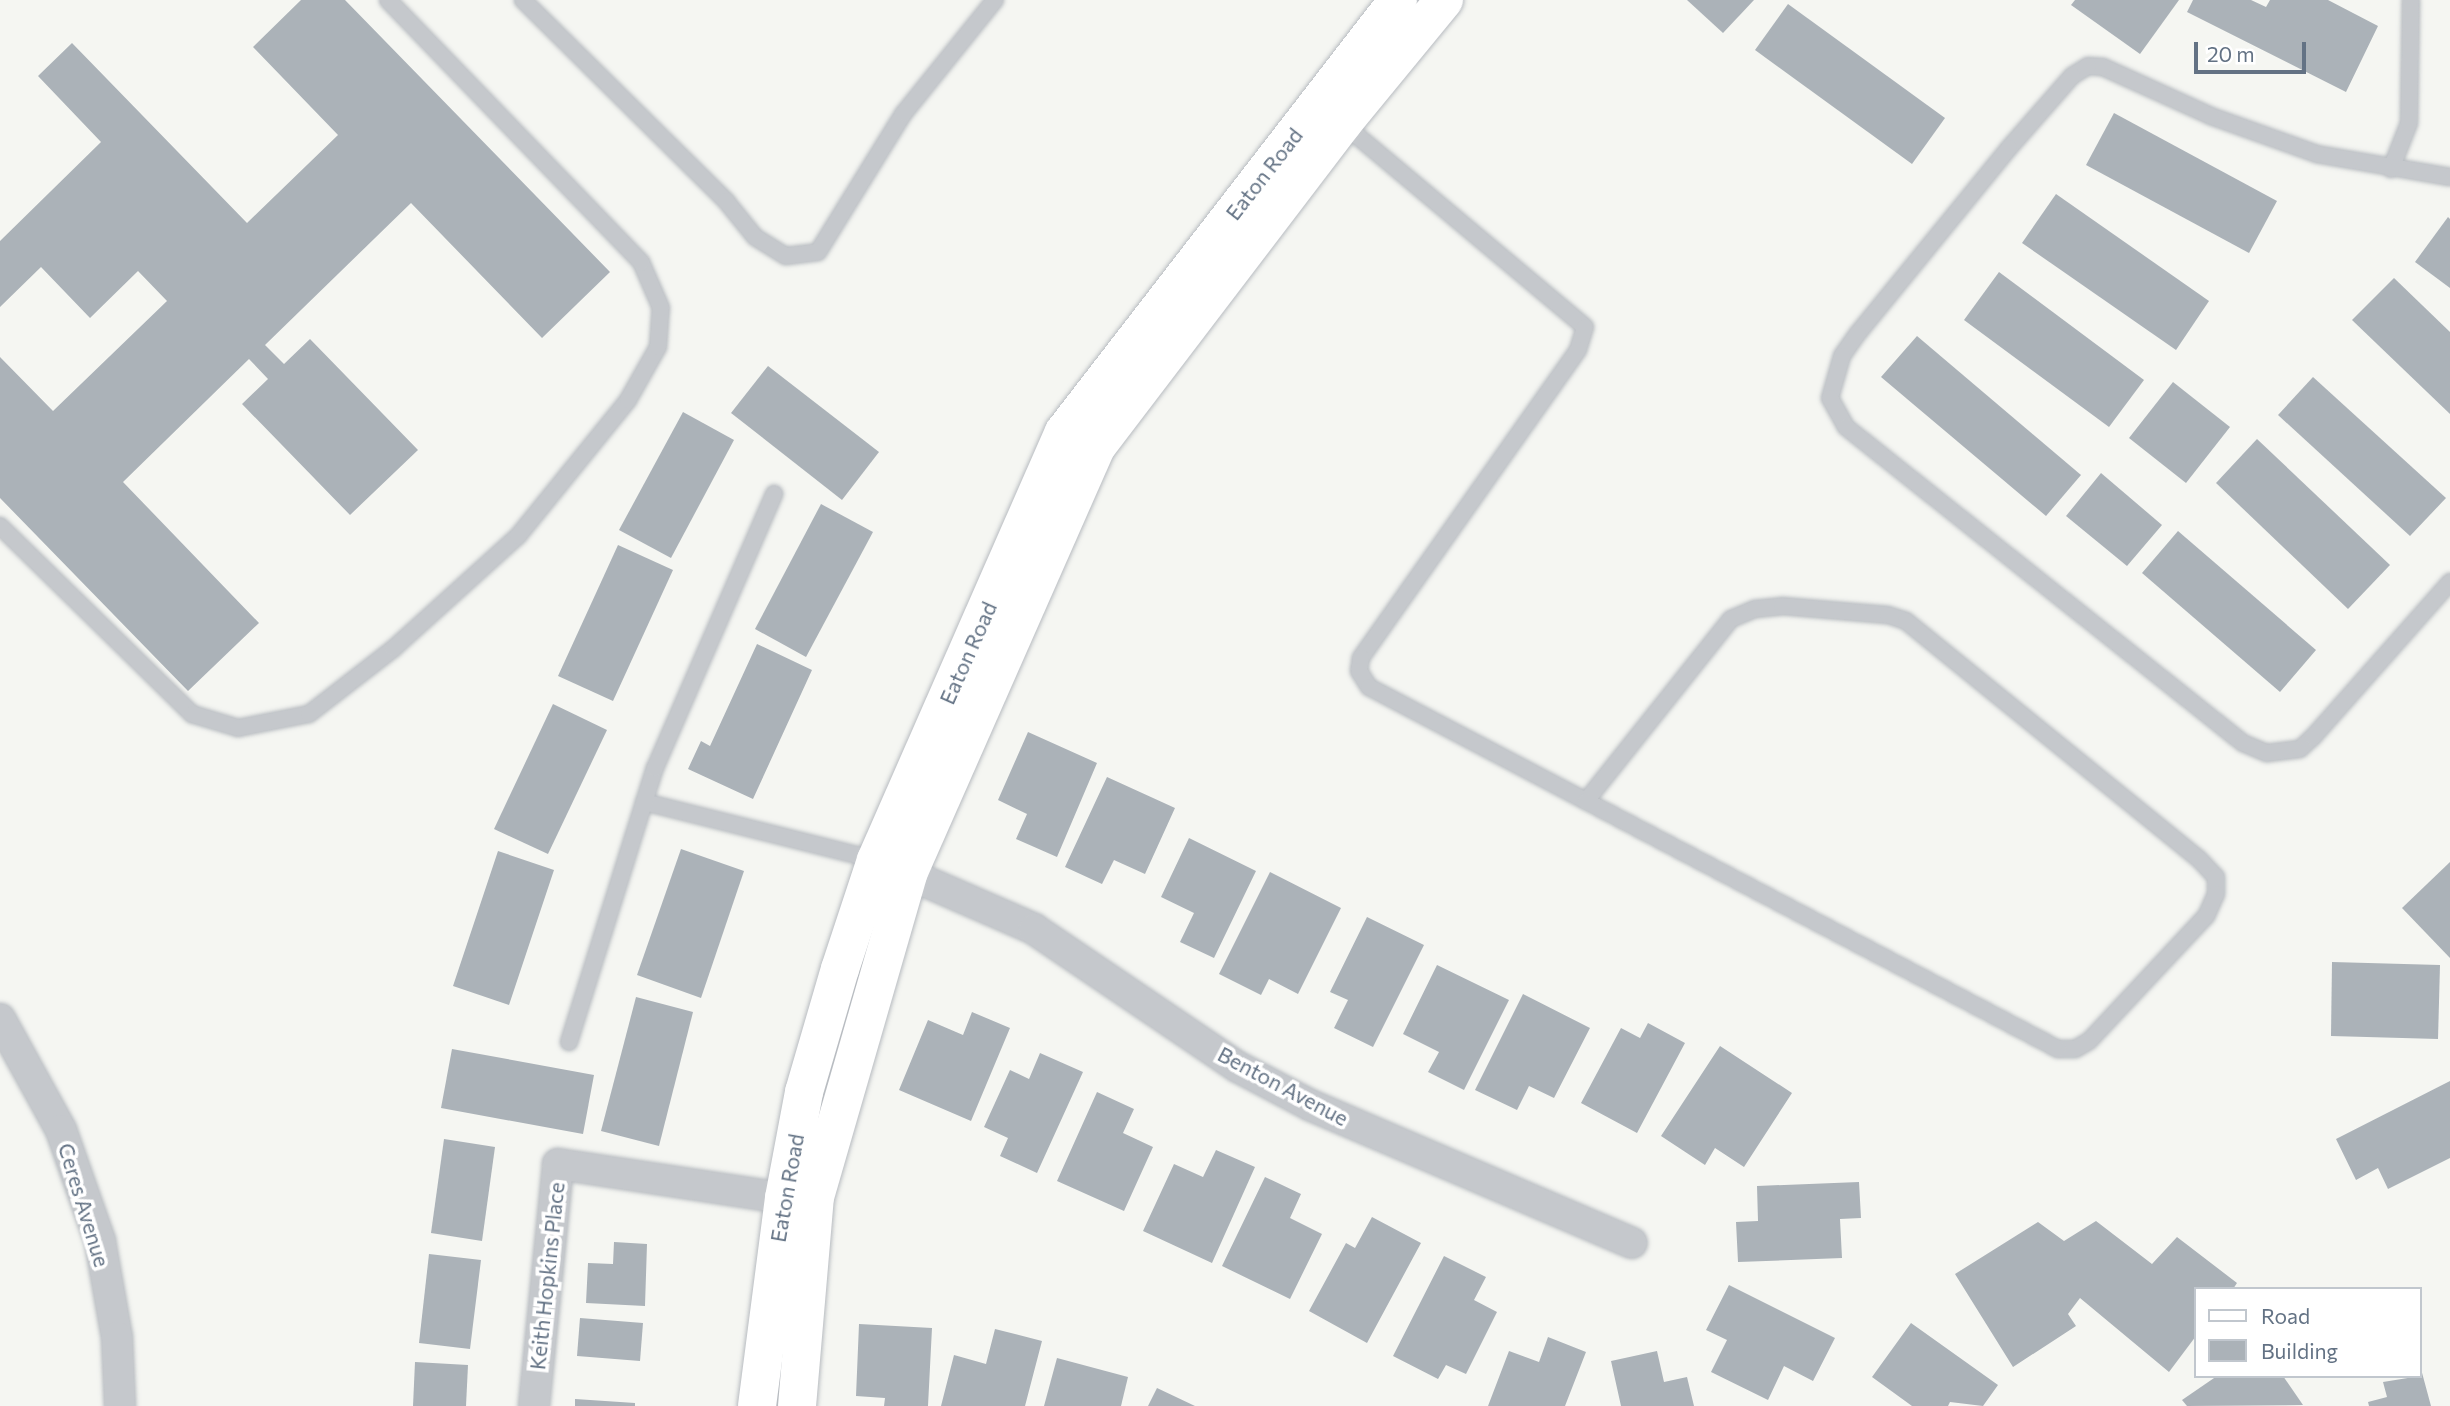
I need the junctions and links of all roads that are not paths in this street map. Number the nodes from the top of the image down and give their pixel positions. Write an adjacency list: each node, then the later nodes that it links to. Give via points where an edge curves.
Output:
1 (388, 0): 11 (lane, via 641,262 661,308 659,347 628,400 518,536 394,648 309,714 238,728 192,714)
2 (523, 0): 3 (lane, via 726,201 755,237 786,256 817,252 904,113)
3 (995, 0)
4 (1398, 0): 7 (street, Eaton Road)
5 (1444, 0): 7 (street)
6 (2411, 0): 8 (lane, via 2409,123)
7 (1330, 113): 13 (lane, via 1585,327 1578,350 1361,658 1359,671 1369,687); 15 (street, Eaton Road, via 1065,432)
8 (2391, 169): 9 (lane); 12 (lane, via 2270,139 2103,67 2088,66 2072,76 2009,148 1858,333 1842,356 1830,398 1846,427 2233,735 2267,753 2300,749 2313,737)
9 (2450, 177)
10 (774, 494): 14 (lane)
11 (0, 526)
12 (2450, 582)
13 (1586, 801): 13 (lane, via 1731,620 1755,609 1782,606 1888,615 1906,621 2199,859 2216,877 2216,894 2206,916 2089,1041 2074,1049 2058,1049)
14 (644, 802): 15 (lane); 17 (lane)
15 (892, 867): 18 (street, Eaton Road, via 804,1092); 19 (street, Benton Avenue, via 1034,929 1238,1067 1310,1105); 23 (street, via 815,1196)
16 (0, 1019): 20 (street, Ceres Avenue, via 61,1130 100,1241 117,1337)
17 (569, 1042)
18 (784, 1198): 21 (street, Keith Hopkins Place, via 558,1164); 22 (street, Eaton Road)
19 (1632, 1242)
20 (120, 1406)
21 (534, 1406)
22 (757, 1406)
23 (797, 1406)

